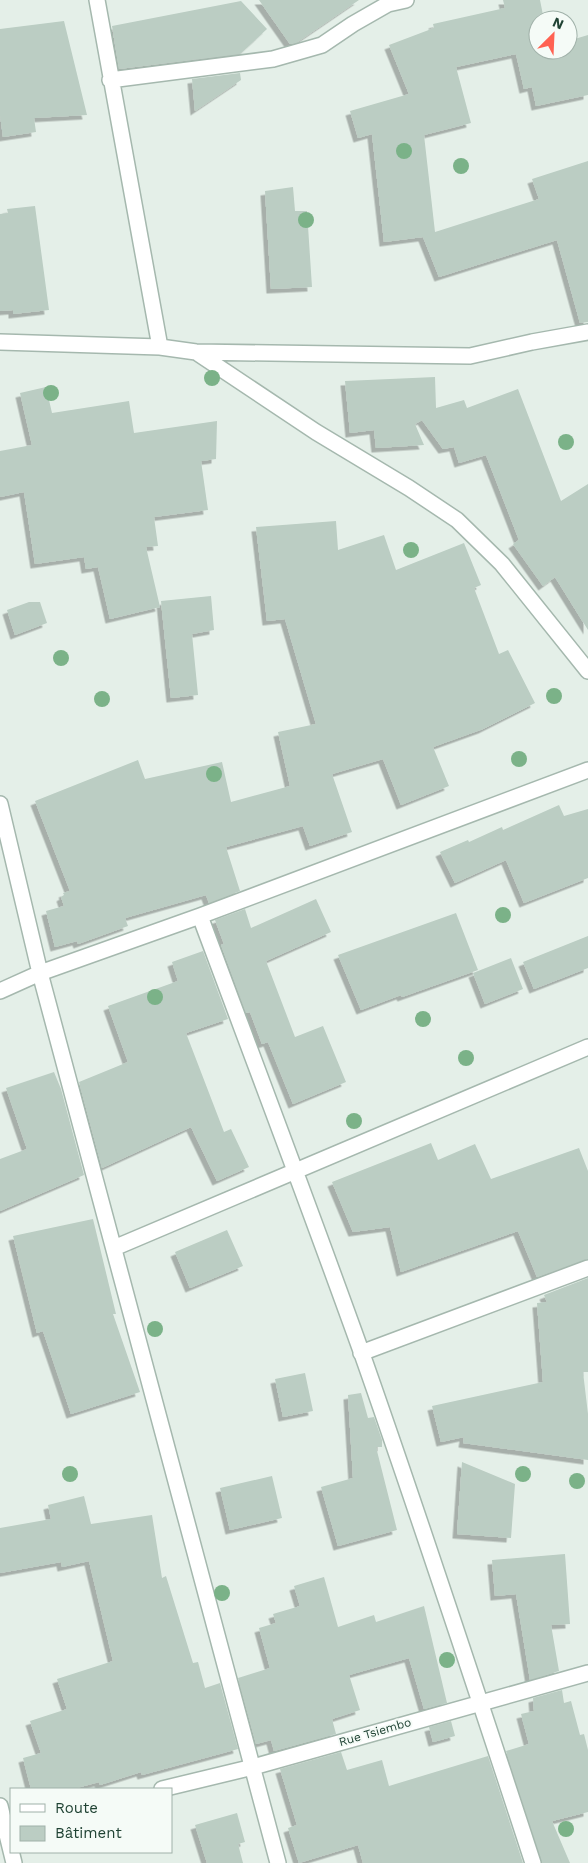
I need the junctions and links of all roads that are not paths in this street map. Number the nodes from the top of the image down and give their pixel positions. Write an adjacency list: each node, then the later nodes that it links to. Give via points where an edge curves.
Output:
1 (97, 0): 3 (street)
2 (406, 0): 3 (street, via 388,4 322,45 273,59)
3 (110, 80): 6 (street)
4 (588, 332): 7 (street, via 470,356)
5 (0, 342): 6 (street)
6 (160, 347): 7 (street)
7 (196, 352): 8 (street, via 456,520 502,564)
8 (588, 671)
9 (588, 770): 11 (street)
10 (0, 804): 12 (street)
11 (200, 916): 12 (street); 15 (street)
12 (40, 973): 13 (street); 16 (street)
13 (0, 991)
14 (588, 1047): 15 (street)
15 (296, 1170): 16 (street); 18 (street)
16 (114, 1248): 21 (street)
17 (588, 1268): 18 (street)
18 (361, 1353): 20 (street)
19 (588, 1673): 20 (street, Rue Tsiembo)
20 (481, 1702): 21 (street, Rue Tsiembo); 27 (street)
21 (253, 1768): 22 (street, Rue Tsiembo); 26 (street)
22 (166, 1788)
23 (0, 1806): 24 (street)
24 (5, 1826): 25 (street)
25 (10, 1847)
26 (278, 1863)
27 (533, 1863)

